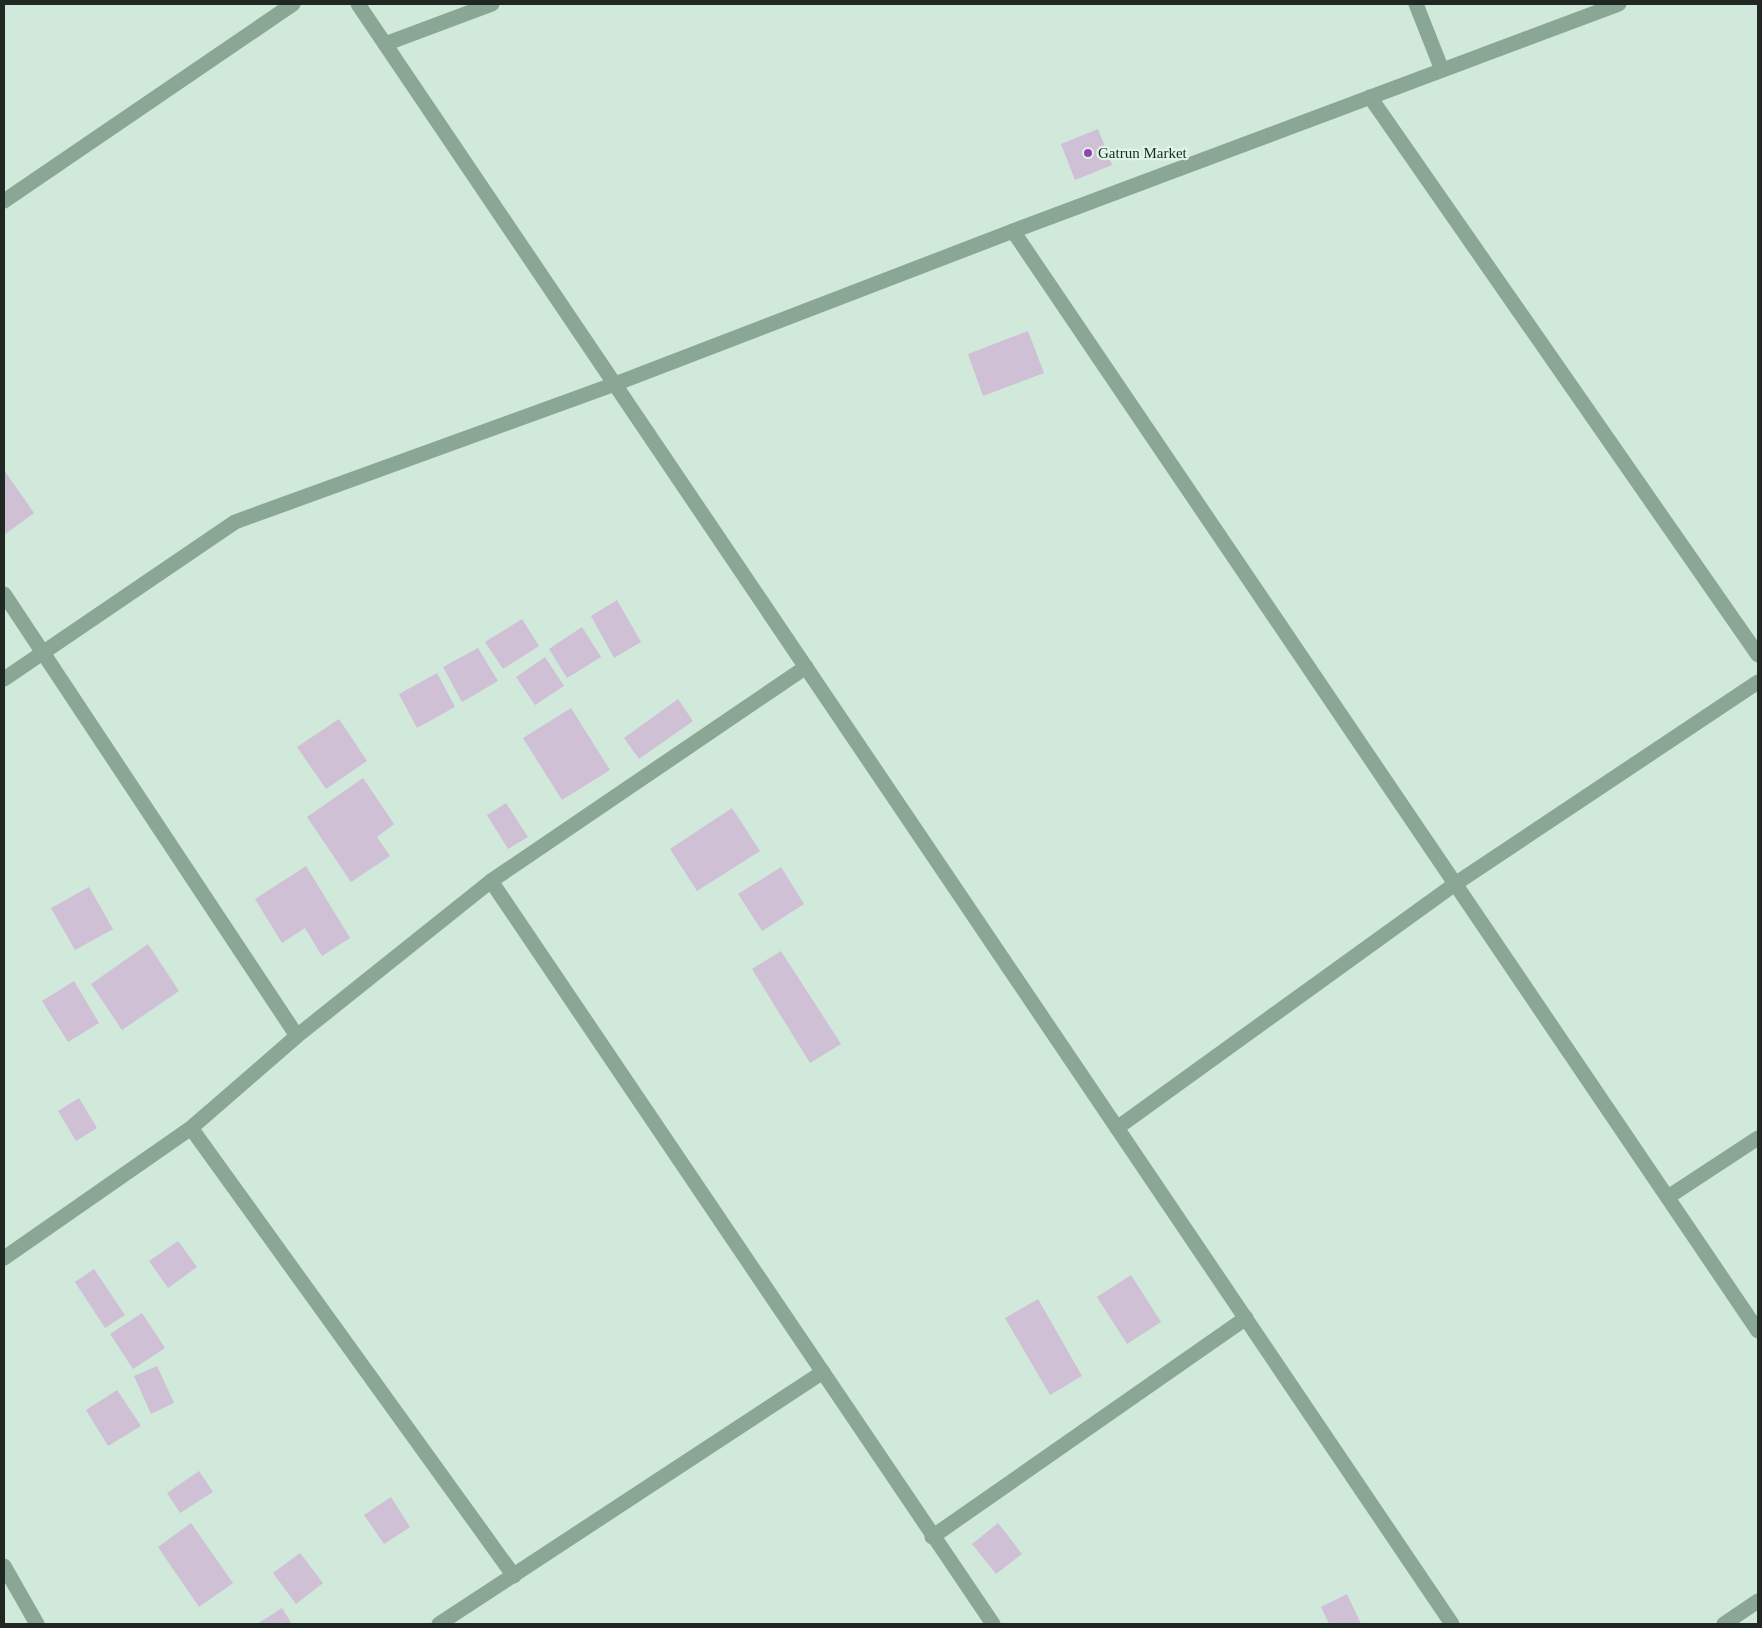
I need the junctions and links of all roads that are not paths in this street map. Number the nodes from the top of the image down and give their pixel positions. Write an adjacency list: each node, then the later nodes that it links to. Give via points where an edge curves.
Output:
1 (293, 4): 9 (street)
2 (358, 4): 6 (street)
3 (492, 4): 6 (street)
4 (1416, 4): 7 (street)
5 (1619, 4): 7 (street)
6 (385, 44): 11 (street)
7 (1442, 70): 8 (street)
8 (1370, 97): 10 (street); 14 (street)
9 (4, 201)
10 (1013, 231): 11 (street); 19 (street)
11 (615, 384): 13 (street, via 234,522); 15 (street)
12 (4, 594): 13 (street)
13 (43, 652): 16 (street); 20 (street)
14 (1758, 655)
15 (806, 667): 18 (street); 22 (street)
16 (4, 679)
17 (1758, 682): 19 (street)
18 (491, 881): 20 (street); 28 (street)
19 (1455, 884): 22 (street); 24 (street)
20 (297, 1036): 21 (street)
21 (191, 1128): 25 (street); 31 (street)
22 (1117, 1128): 26 (street)
23 (1758, 1138): 24 (street)
24 (1668, 1198): 27 (street)
25 (4, 1258)
26 (1246, 1318): 29 (street); 36 (street)
27 (1758, 1331)
28 (823, 1372): 29 (street); 31 (street)
29 (932, 1537): 35 (street)
30 (4, 1566): 33 (street)
31 (514, 1576): 34 (street)
32 (1758, 1601): 37 (street)
33 (37, 1624)
34 (439, 1624)
35 (993, 1624)
36 (1452, 1624)
37 (1724, 1624)

